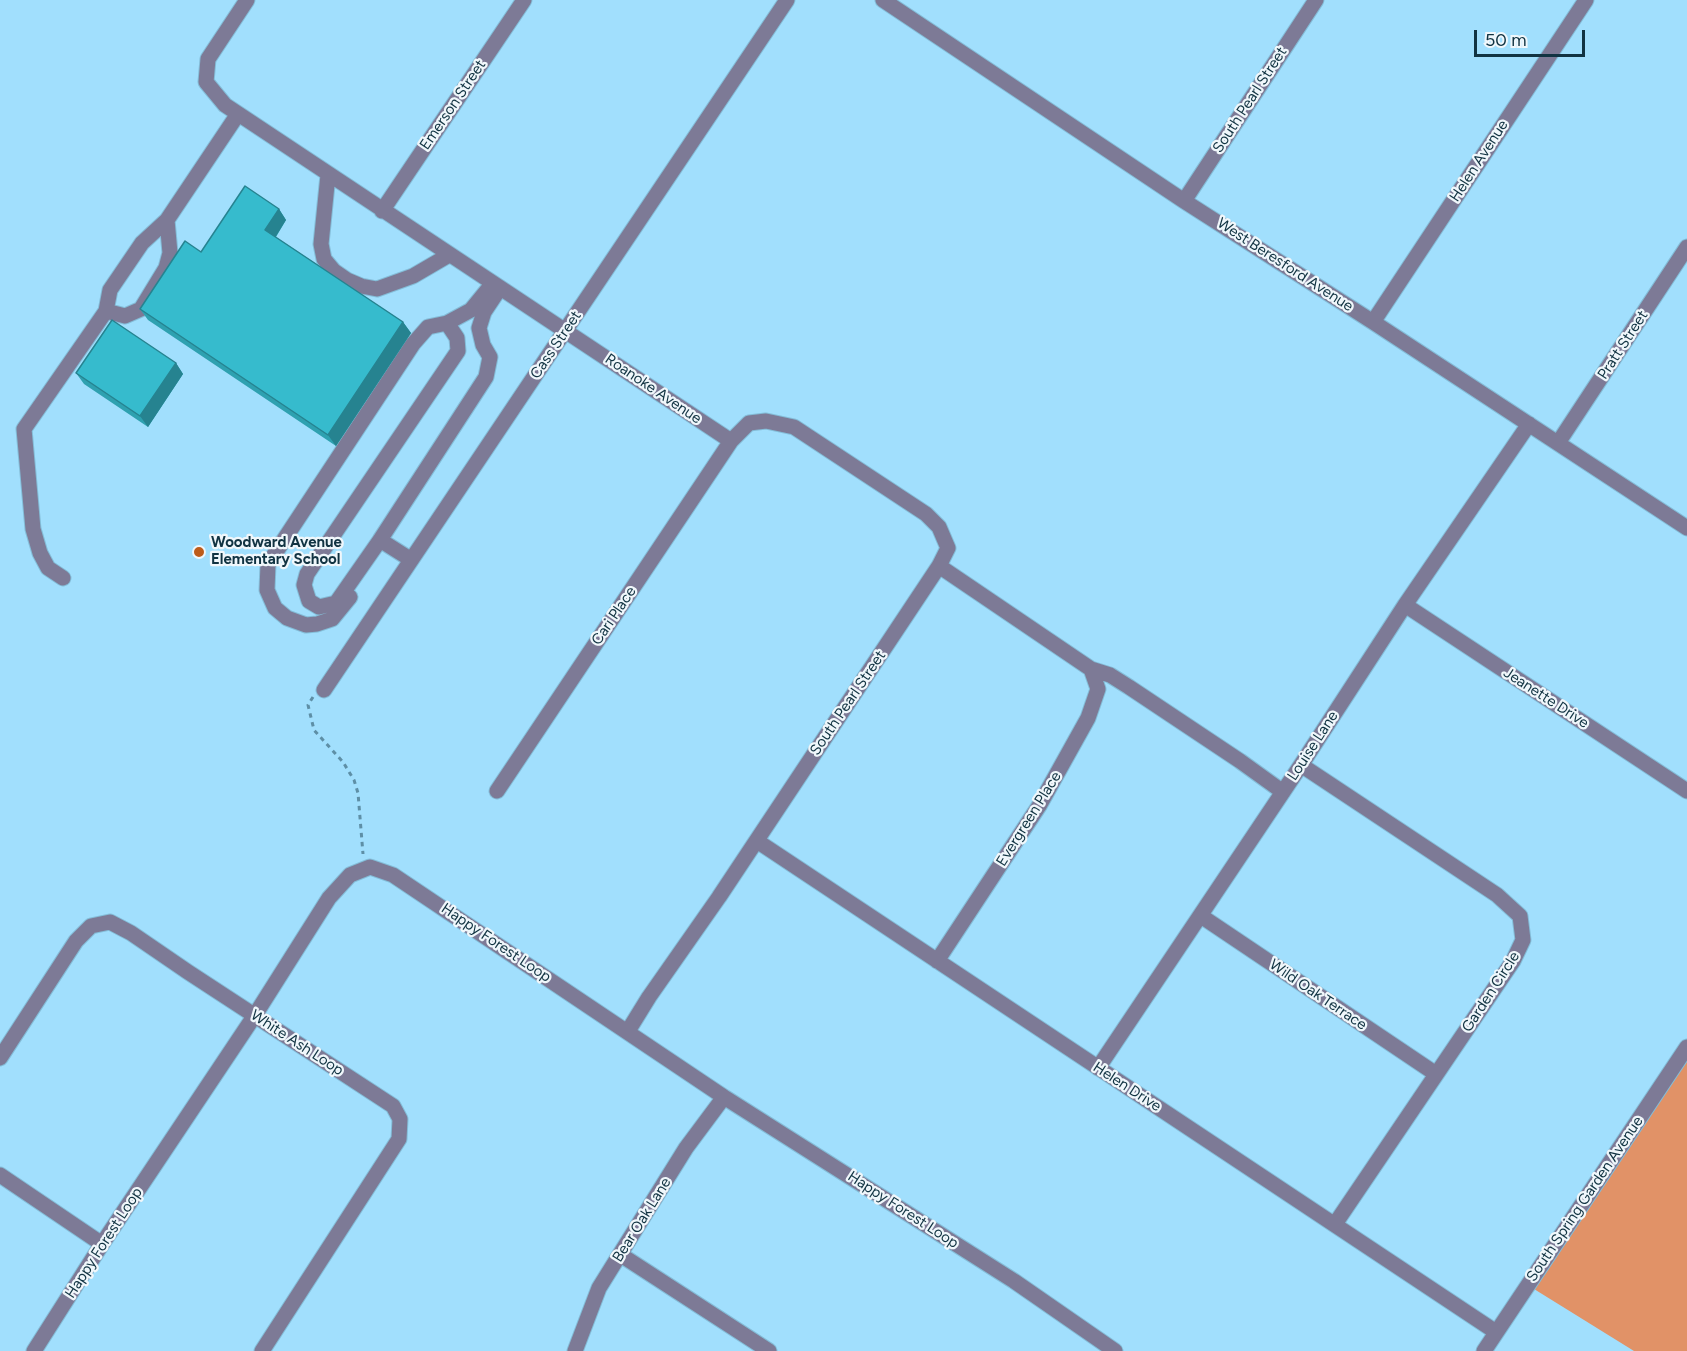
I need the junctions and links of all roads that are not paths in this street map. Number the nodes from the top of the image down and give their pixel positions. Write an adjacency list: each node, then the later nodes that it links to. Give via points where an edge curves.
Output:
1 (247, 0): 7 (street, Roanoke Avenue, via 208,59 206,82)
2 (524, 0): 10 (street, Emerson Street)
3 (787, 0): 18 (street, Cass Street)
4 (883, 0): 9 (street, West Beresford Avenue)
5 (1316, 0): 9 (street, South Pearl Street)
6 (1586, 0): 16 (street, Helen Avenue)
7 (238, 114): 8 (street, Roanoke Avenue); 11 (street)
8 (328, 175): 10 (street, Roanoke Avenue); 13 (street, via 321,244 324,259 347,280 377,289 413,276)
9 (1184, 201): 16 (street, West Beresford Avenue)
10 (382, 211): 13 (street, Roanoke Avenue)
11 (167, 220): 15 (street, via 142,243 110,290); 15 (street, via 170,253 166,268 141,309 125,316)
12 (1687, 247): 21 (street, Pratt Street)
13 (449, 255): 14 (street, Roanoke Avenue)
14 (496, 286): 17 (street, via 471,310); 18 (street, Roanoke Avenue); 23 (street, via 479,328 490,357 486,377)
15 (106, 311): 26 (street, via 24,429 33,529 39,553 48,568)
16 (1373, 321): 19 (street, West Beresford Avenue)
17 (447, 323): 23 (street, via 457,339 458,351 307,574 304,585 309,601 319,607 336,603); 23 (street, via 428,327 413,344 268,564 267,590 275,608 306,625 332,619)
18 (566, 331): 20 (street, Roanoke Avenue); 24 (street, Cass Street)
19 (1529, 424): 21 (street, West Beresford Avenue); 27 (street, Louise Lane)
20 (731, 441): 25 (street, via 749,423 766,420 794,427 926,514 939,527 948,548); 31 (street, Cari Place)
21 (1558, 443): 22 (street, West Beresford Avenue)
22 (1687, 528)
23 (383, 543): 24 (street)
24 (410, 559): 29 (street, Cass Street)
25 (939, 566): 28 (street); 34 (street, South Pearl Street)
26 (63, 578)
27 (1405, 605): 30 (street, Louise Lane); 32 (street, Jeanette Drive)
28 (1091, 669): 33 (street, via 1129,687); 36 (street, Evergreen Place, via 1098,689 1088,718 1039,806)
29 (324, 690)
30 (1301, 765): 33 (street, Louise Lane); 42 (street, Garden Circle, via 1497,895 1520,916 1522,940 1513,961)
31 (497, 791)
32 (1687, 791)
33 (1283, 792): 35 (street, Louise Lane)
34 (757, 841): 36 (street, Helen Drive); 38 (street, South Pearl Street)
35 (1201, 916): 41 (street, Louise Lane); 42 (street, Wild Oak Terrace)
36 (937, 961): 41 (street, Helen Drive)
37 (255, 1016): 38 (street, Happy Forest Loop, via 329,898 350,875 370,867 393,875); 40 (street, White Ash Loop, via 110,922 91,926 76,941); 46 (street, Happy Forest Loop); 50 (street, White Ash Loop, via 393,1106 400,1119 399,1139)
38 (628, 1031): 43 (street, Happy Forest Loop)
39 (1687, 1047): 48 (street, South Spring Garden Avenue)
40 (0, 1058)
41 (1098, 1068): 45 (street, Helen Drive)
42 (1436, 1074): 45 (street, Garden Circle)
43 (724, 1097): 47 (street, Bear Oak Lane, via 686,1148); 53 (street, Happy Forest Loop, via 1004,1275)
44 (0, 1175): 46 (street)
45 (1335, 1224): 48 (street, Helen Drive)
46 (102, 1244): 49 (street, Happy Forest Loop)
47 (621, 1255): 51 (street, Bear Oak Lane, via 599,1288); 52 (street)
48 (1496, 1332): 54 (street, South Spring Garden Avenue)
49 (34, 1351)
50 (262, 1351)
51 (575, 1351)
52 (769, 1351)
53 (1115, 1351)
54 (1484, 1351)

